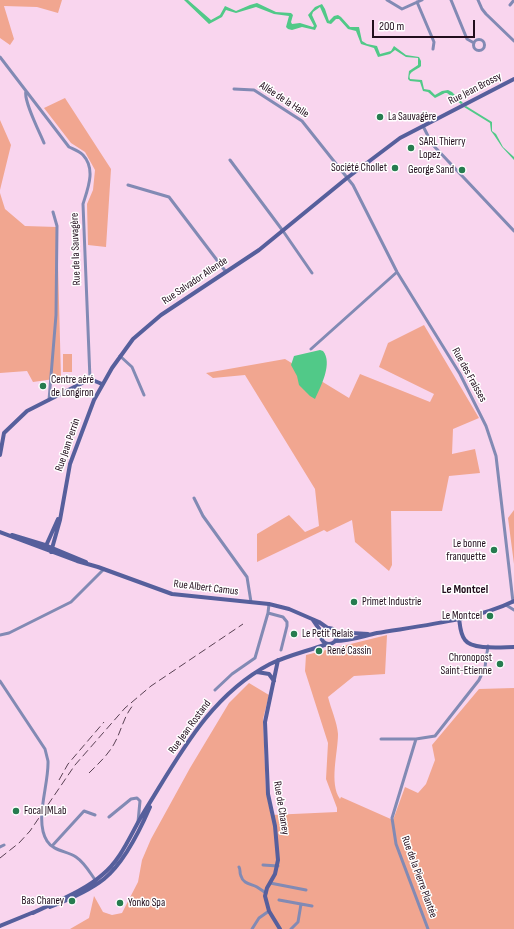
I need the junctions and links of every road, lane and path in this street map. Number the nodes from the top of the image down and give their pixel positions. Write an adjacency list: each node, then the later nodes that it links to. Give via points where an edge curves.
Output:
1 (388, 0): 6 (street, via 402,9)
2 (422, 0): 6 (street)
3 (451, 0): 9 (street, via 467,39)
4 (478, 0): 8 (street, via 486,14)
5 (514, 0): 7 (street)
6 (417, 2): 10 (street, via 434,42)
7 (510, 5)
8 (514, 40)
9 (474, 43)
10 (433, 49)
11 (0, 57): 14 (street, Rue de la Sauvagère)
12 (514, 79): 15 (street, Rue Jean Brossy)
13 (234, 89): 18 (street, Allée de la Halle, via 254,90 302,121)
14 (26, 91): 16 (street, via 26,100); 28 (street, Rue de la Sauvagère, via 69,147 82,154 90,166 90,183 83,204)
15 (423, 126): 18 (street, Rue Salvador Allende, via 400,138); 22 (street, via 432,144)
16 (44, 143)
17 (230, 160): 21 (street)
18 (347, 178): 21 (street, Rue Salvador Allende); 24 (street, Rue des Fraisses, via 353,185)
19 (128, 185): 23 (street, via 170,197)
20 (53, 212): 31 (street, via 57,226 56,308)
21 (283, 231): 23 (street, Rue Salvador Allende); 25 (street)
22 (514, 231)
23 (226, 272): 27 (street, Rue Salvador Allende, via 162,315 133,339)
24 (397, 272): 26 (street); 40 (street, Rue des Fraisses, via 460,374 486,426 496,456)
25 (312, 273)
26 (311, 349)
27 (120, 356): 29 (street, Rue Salvador Allende); 30 (street, via 132,367)
28 (90, 379): 29 (street); 31 (street)
29 (102, 384): 34 (street, Rue Jean Perrin, via 70,464)
30 (144, 394)
31 (49, 400): 32 (street, via 27,411 4,434)
32 (0, 455)
33 (194, 498): 39 (street, via 203,516 247,577)
34 (60, 515): 36 (street, Rue Jean Perrin); 37 (street, Rue Jean Perrin)
35 (0, 532): 36 (street, Rue Albert Camus)
36 (45, 547): 37 (street, Rue Albert Camus)
37 (52, 550): 38 (street, Rue Albert Camus)
38 (104, 569): 39 (street, Rue Albert Camus, via 172,594); 51 (street, via 71,602)
39 (250, 602): 41 (street, Rue Albert Camus)
40 (514, 602): 42 (street)
41 (269, 604): 44 (street); 46 (street, Rue Albert Camus, via 290,609)
42 (506, 605): 43 (street); 45 (street)
43 (514, 610)
44 (268, 613): 58 (street, via 282,617 287,622); 63 (street, via 255,658)
45 (459, 618): 50 (street); 55 (street, via 464,639 468,644)
46 (313, 620): 47 (street, Rue Albert Camus); 49 (street, Rue Albert Camus)
47 (329, 629): 48 (street); 49 (street)
48 (335, 632): 50 (street); 53 (street)
49 (322, 633): 52 (street)
50 (369, 634): 53 (street)
51 (0, 635)
52 (322, 639): 54 (street); 56 (street)
53 (335, 641): 54 (street)
54 (327, 644): 56 (street, Rue Jean Rostand)
55 (488, 646): 57 (street); 65 (street, via 480,680 435,736)
56 (316, 647): 59 (street, Rue Jean Rostand)
57 (514, 648)
58 (281, 650)
59 (278, 660): 60 (street, Rue Jean Rostand); 61 (street, Rue de Chaney)
60 (256, 672): 61 (street, via 269,674); 68 (street, Rue Jean Rostand, via 233,688 207,716 181,752)
61 (275, 681): 73 (street, Rue de Chaney, via 265,722 268,794 278,846)
62 (0, 683): 70 (street, via 44,749 48,760 42,827 45,837)
63 (215, 690)
64 (380, 739): 65 (street)
65 (416, 740): 87 (street, Rue de la Pierre Plantée, via 392,818 396,844)
66 (95, 815): 70 (street, via 84,811)
67 (109, 817): 68 (street, via 131,799 137,798 140,801)
68 (139, 823): 75 (street, Rue Jean Rostand, via 110,868); 75 (street, Rue Jean Rostand, via 119,862 110,874)
69 (4, 845): 71 (street)
70 (52, 846): 75 (street, via 82,861)
71 (0, 847)
72 (263, 864): 73 (street)
73 (278, 866): 76 (street, Rue de Chaney)
74 (239, 867): 78 (street, via 243,880)
75 (96, 882): 83 (street, Rue Jean Rostand)
76 (270, 882): 77 (street); 78 (street, Rue de Chaney)
77 (306, 890)
78 (266, 893): 82 (street, Rue de Chaney)
79 (279, 900): 80 (street)
80 (301, 904): 81 (street); 86 (street, via 298,922)
81 (312, 906)
82 (269, 911): 84 (street, via 259,918); 85 (street, Rue de Chaney)
83 (0, 926)
84 (252, 929)
85 (280, 929)
86 (291, 929)
87 (428, 929)

